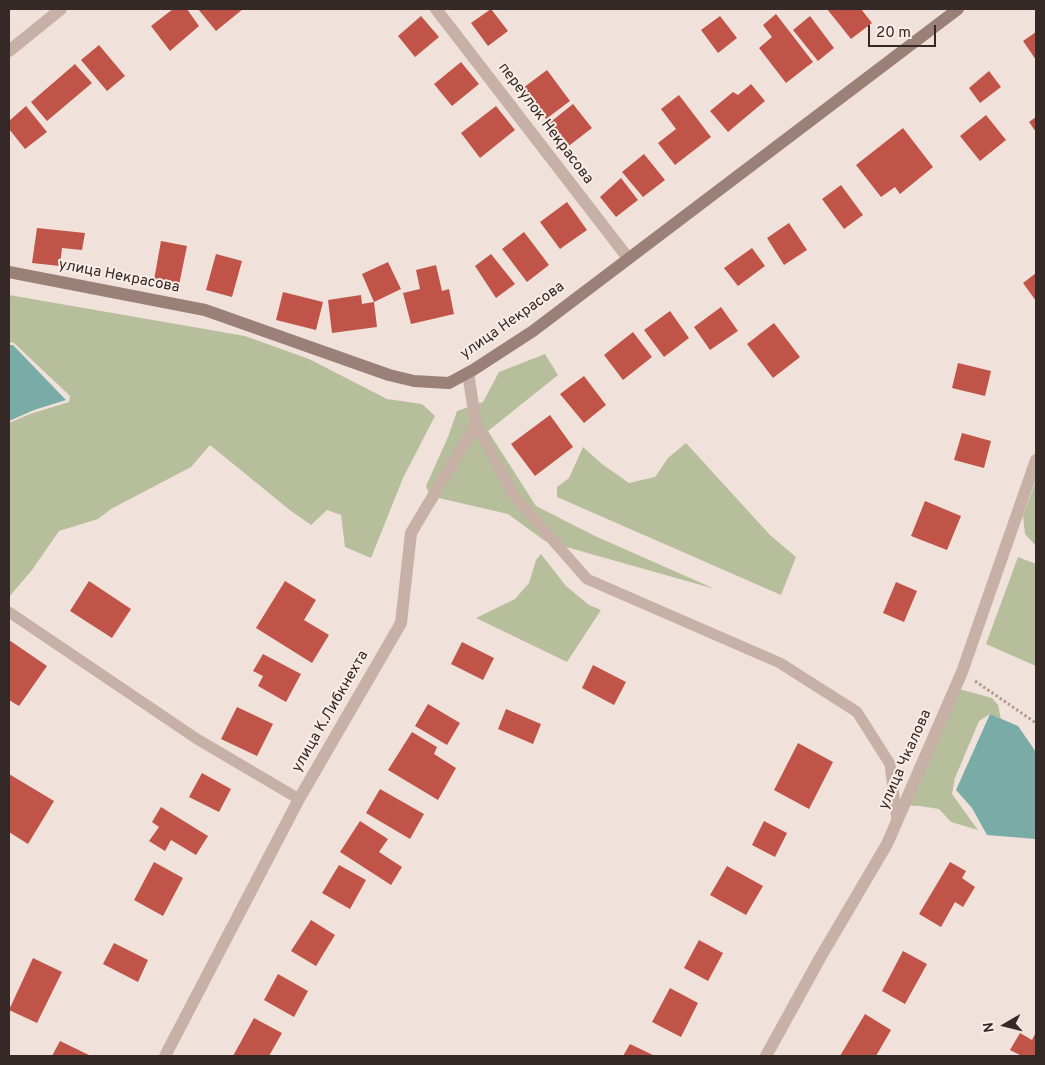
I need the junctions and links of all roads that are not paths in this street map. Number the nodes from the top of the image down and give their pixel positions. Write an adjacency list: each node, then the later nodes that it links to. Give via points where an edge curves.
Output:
1 (61, 9): 4 (street)
2 (436, 9): 5 (street, переулок Некрасова)
3 (958, 9): 5 (street, улица Некрасова)
4 (9, 51)
5 (628, 258): 7 (street, улица Некрасова, via 532,331)
6 (9, 272): 7 (street, улица Некрасова, via 205,310 389,376 449,383)
7 (468, 373): 8 (street)
8 (476, 424): 11 (street, улица К.Либкнехта, via 410,533 401,623); 12 (lane, via 514,496 587,579 780,663 857,712 890,764)
9 (1036, 460): 12 (street, улица Чкалова, via 962,672)
10 (9, 612): 11 (lane, via 197,739)
11 (299, 799): 13 (street, улица К.Либкнехта)
12 (897, 820): 14 (street, улица Чкалова, via 887,844)
13 (165, 1056)
14 (766, 1056)

